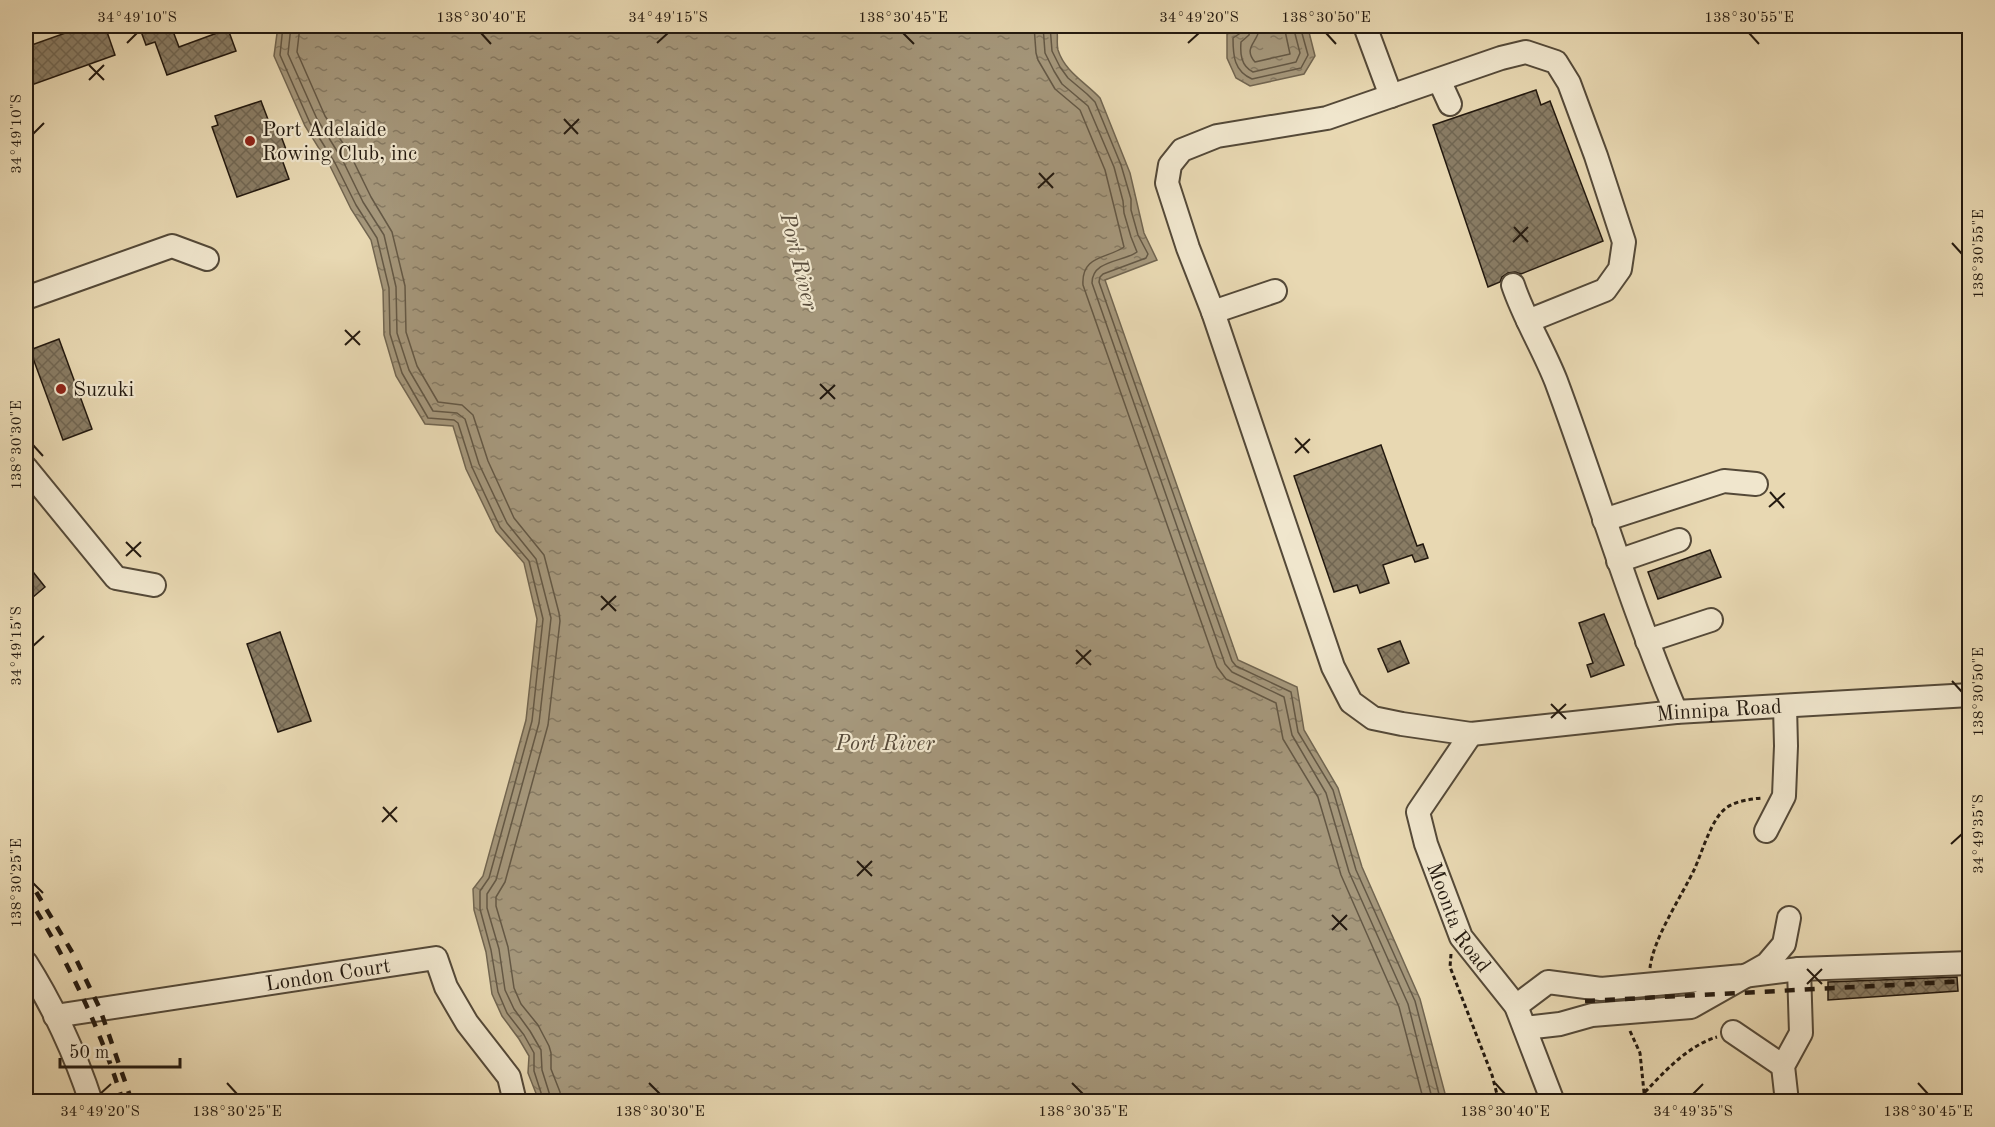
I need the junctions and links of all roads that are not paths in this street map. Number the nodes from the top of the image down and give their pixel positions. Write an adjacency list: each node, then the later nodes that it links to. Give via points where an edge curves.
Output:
1 (1365, 26): 3 (street)
2 (1439, 80): 3 (street, Minnipa Road); 4 (street); 10 (street, Minnipa Road, via 1526,52 1556,62 1569,83 1596,156 1624,242 1620,268 1605,290)
3 (1391, 96): 9 (street, Minnipa Road, via 1327,118 1218,136 1182,150 1170,165 1167,183)
4 (1450, 104)
5 (207, 259): 8 (street, via 172,246)
6 (1513, 285): 10 (street)
7 (1275, 291): 9 (street)
8 (26, 298)
9 (1213, 312): 22 (street, Minnipa Road, via 1333,667 1351,702 1373,718)
10 (1528, 321): 13 (street, via 1554,378)
11 (26, 468): 16 (street, via 116,578)
12 (1756, 484): 13 (street, via 1724,482)
13 (1604, 520): 15 (street)
14 (1679, 540): 15 (street)
15 (1618, 561): 18 (street)
16 (154, 585)
17 (1711, 620): 18 (street)
18 (1647, 641): 21 (street)
19 (1970, 695): 20 (street, Minnipa Road)
20 (1785, 705): 21 (street, Minnipa Road); 23 (street, via 1784,796)
21 (1676, 712): 22 (street, Minnipa Road)
22 (1471, 734): 29 (street, Moonta Road, via 1418,812 1461,937)
23 (1766, 831)
24 (1789, 918): 28 (street, via 1784,944 1767,963)
25 (26, 963): 30 (street)
26 (1970, 963): 27 (street)
27 (1799, 969): 28 (street); 33 (street, via 1801,1033)
28 (1743, 976): 29 (street, via 1601,988 1548,982); 31 (street, via 1691,1007 1592,1015)
29 (1516, 1006): 31 (street, Moonta Road)
30 (55, 1016): 34 (street); 35 (street, London Court, via 436,958 446,987 467,1023 509,1077)
31 (1525, 1028): 36 (street, Moonta Road)
32 (1733, 1032): 33 (street)
33 (1783, 1066): 37 (street)
34 (91, 1101)
35 (515, 1101)
36 (1552, 1101)
37 (1787, 1101)

